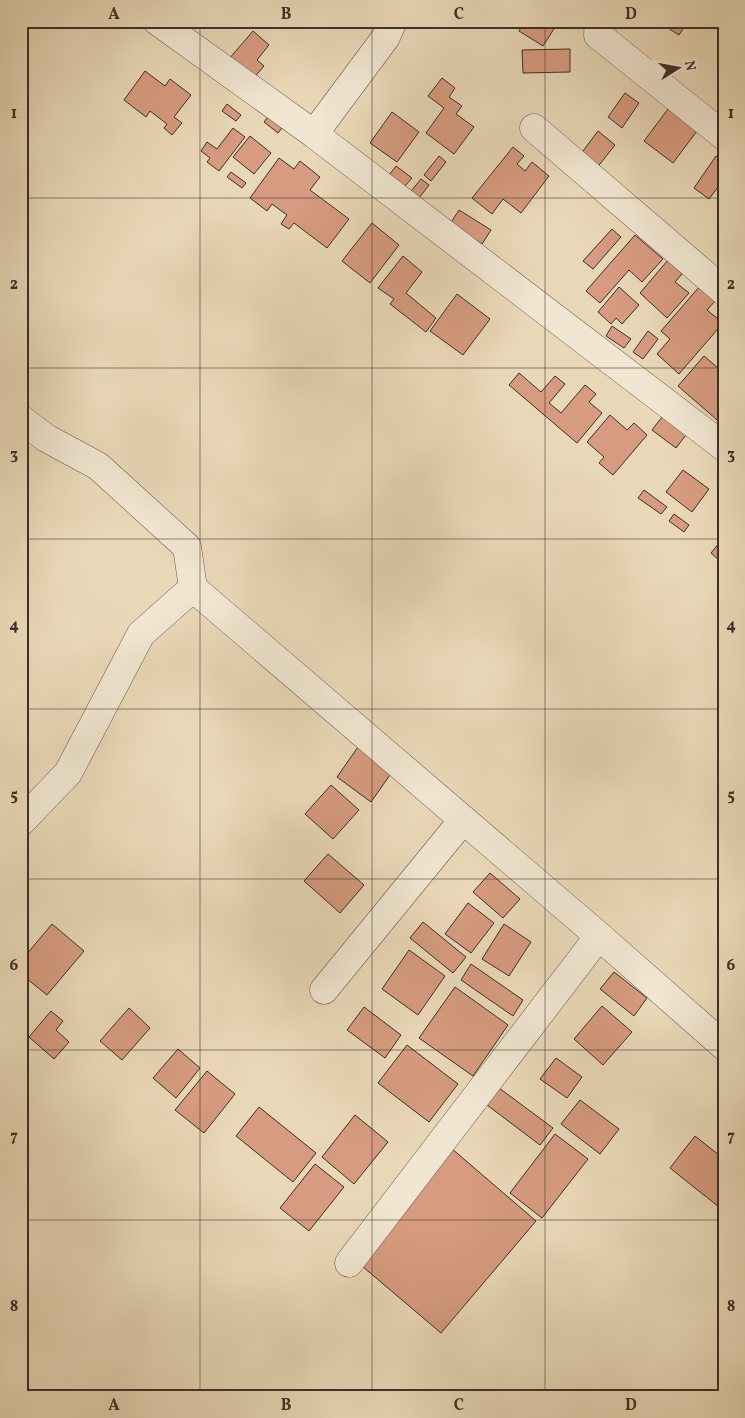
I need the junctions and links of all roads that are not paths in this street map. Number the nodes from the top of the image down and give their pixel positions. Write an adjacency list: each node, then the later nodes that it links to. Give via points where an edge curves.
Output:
1 (157, 21): 5 (street)
2 (393, 21): 5 (street, via 386,37)
3 (599, 21): 6 (street, via 598,36)
4 (534, 128): 7 (street)
5 (314, 134): 9 (street)
6 (724, 136)
7 (724, 291)
8 (21, 419): 10 (street, via 46,438 98,466 187,547)
9 (724, 447)
10 (193, 588): 11 (street); 12 (street, via 141,634 68,773)
11 (463, 820): 13 (street); 14 (street)
12 (21, 822)
13 (599, 936): 15 (street); 16 (street)
14 (324, 990)
15 (724, 1046)
16 (349, 1263)

